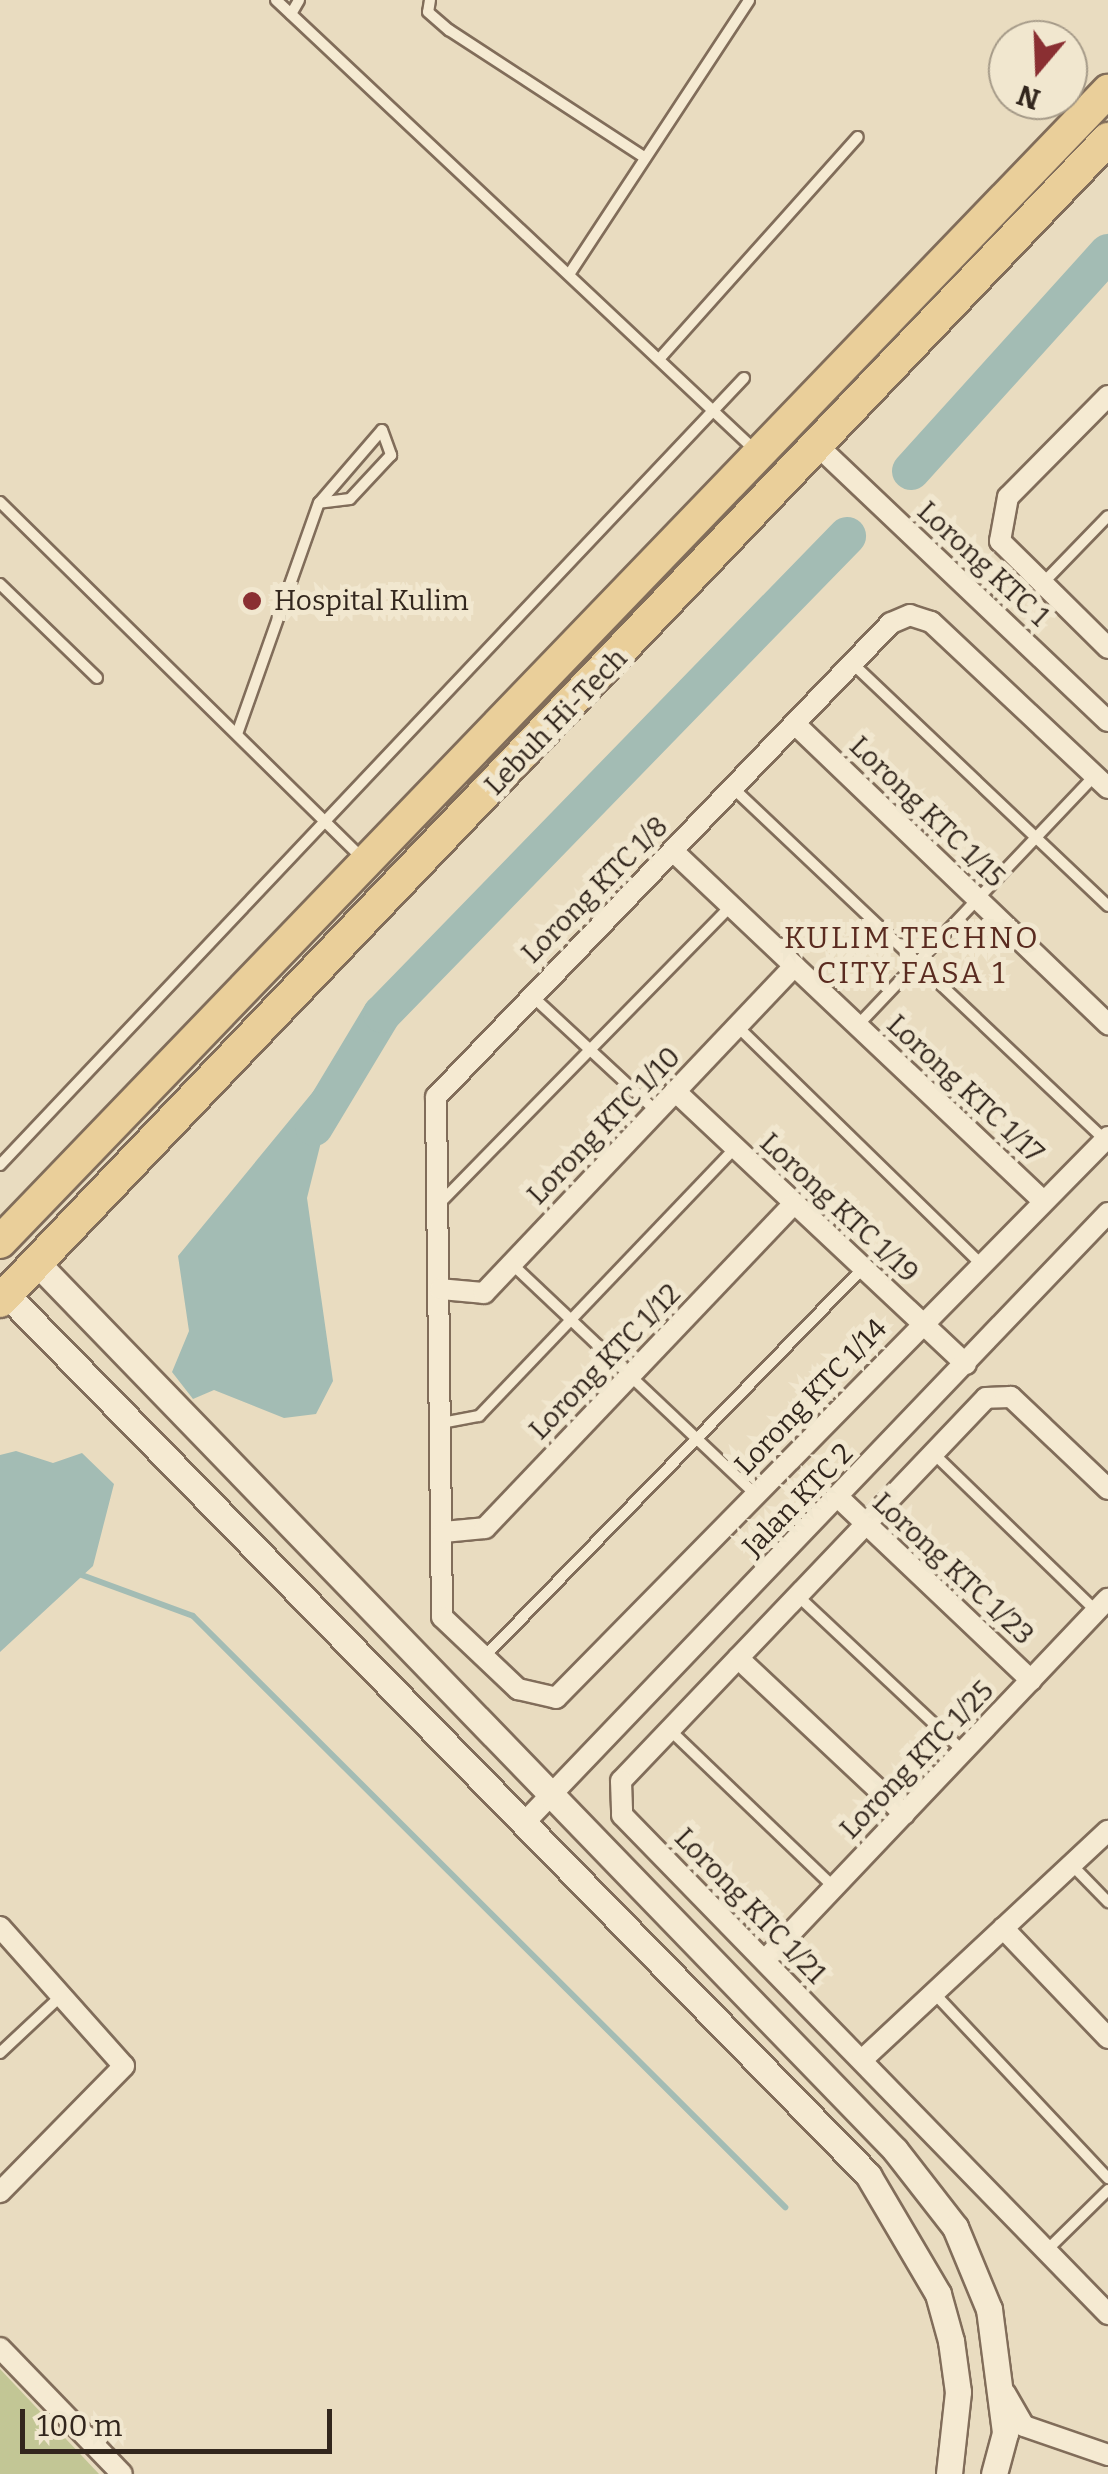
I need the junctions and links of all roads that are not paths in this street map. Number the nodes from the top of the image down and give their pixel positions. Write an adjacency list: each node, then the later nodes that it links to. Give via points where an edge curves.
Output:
1 (276, 0): 5 (lane)
2 (300, 0): 5 (lane)
3 (430, 0): 9 (lane, via 428,12 449,30)
4 (745, 1): 9 (lane)
5 (291, 14): 10 (lane)
6 (1108, 91): 16 (main road, Lebuh Hi-Tech)
7 (858, 136): 11 (lane)
8 (1108, 140): 15 (main road, Lebuh Hi-Tech)
9 (645, 158): 10 (lane)
10 (570, 273): 11 (lane)
11 (660, 358): 14 (lane)
12 (744, 378): 14 (lane)
13 (1108, 396): 20 (street, via 1004,509 1000,541)
14 (713, 411): 16 (lane); 30 (lane)
15 (819, 448): 25 (street, Lorong KTC 1); 34 (main road, Lebuh Hi-Tech)
16 (760, 455): 33 (main road, Lebuh Hi-Tech, via 393,840)
17 (0, 502): 27 (lane)
18 (318, 503): 18 (lane, via 326,488 382,430 391,454 350,499); 27 (lane)
19 (1108, 516): 20 (lane)
20 (1043, 583): 22 (street)
21 (0, 584): 24 (lane)
22 (1106, 642)
23 (852, 662): 26 (street, Lorong KTC 1/8); 28 (street, Lorong KTC 1/8, via 892,623 910,615 930,622); 31 (lane)
24 (96, 678)
25 (1108, 721)
26 (795, 724): 29 (street, Lorong KTC 1/8); 35 (street, Lorong KTC 1/15)
27 (238, 734): 30 (lane)
28 (1101, 781): 31 (lane)
29 (734, 788): 32 (street, Lorong KTC 1/8); 38 (lane)
30 (326, 822): 33 (lane); 49 (lane)
31 (1035, 836): 35 (lane); 37 (lane)
32 (674, 852): 36 (street, Lorong KTC 1/17); 40 (street, Lorong KTC 1/8)
33 (356, 866): 34 (main road); 54 (main road, Lebuh Hi-Tech)
34 (394, 892): 55 (main road, Lebuh Hi-Tech)
35 (976, 898): 38 (lane); 41 (street, Lorong KTC 1/15)
36 (731, 906): 39 (street, Lorong KTC 1/17); 44 (lane)
37 (1108, 906)
38 (914, 962): 43 (lane); 47 (lane)
39 (794, 966): 42 (street, Lorong KTC 1/10); 43 (street, Lorong KTC 1/17)
40 (530, 994): 44 (lane); 52 (street, Lorong KTC 1/8, via 436,1097)
41 (1108, 1024)
42 (737, 1026): 45 (street, Lorong KTC 1/10); 56 (lane)
43 (858, 1026): 50 (street, Lorong KTC 1/17)
44 (589, 1052): 46 (lane); 52 (lane)
45 (675, 1091): 46 (street, Lorong KTC 1/10); 48 (street, Lorong KTC 1/19)
46 (656, 1112): 57 (street, Lorong KTC 1/10)
47 (1106, 1138): 50 (street, Lorong KTC 1/14)
48 (736, 1148): 51 (street, Lorong KTC 1/19); 61 (lane)
49 (0, 1164)
50 (1043, 1201): 56 (street, Lorong KTC 1/14)
51 (794, 1203): 58 (street, Lorong KTC 1/19); 64 (street, Lorong KTC 1/12)
52 (440, 1204): 59 (street)
53 (1108, 1213): 63 (street, Jalan KTC 2)
54 (0, 1242)
55 (37, 1263): 60 (main road, Lebuh Hi-Tech); 80 (street)
56 (980, 1263): 62 (street, Lorong KTC 1/14)
57 (511, 1264): 59 (street, Lorong KTC 1/10, via 484,1292); 61 (lane)
58 (863, 1268): 62 (street, Lorong KTC 1/19); 66 (lane)
59 (440, 1288): 65 (street)
60 (3, 1297): 82 (street)
61 (570, 1322): 64 (lane); 65 (lane, via 479,1416)
62 (921, 1323): 63 (street, Lorong KTC 1/19); 69 (street, Lorong KTC 1/14)
63 (966, 1364): 70 (street, Jalan KTC 2)
64 (627, 1379): 66 (lane); 72 (street, Lorong KTC 1/12, via 485,1528)
65 (442, 1423): 72 (street)
66 (697, 1439): 69 (lane); 75 (lane)
67 (933, 1454): 68 (street, via 986,1398 1010,1397); 71 (street); 74 (lane)
68 (1108, 1488)
69 (754, 1494): 75 (street, Lorong KTC 1/14, via 556,1698 518,1689)
70 (838, 1498): 71 (street, Lorong KTC 1/23); 80 (street, Jalan KTC 2)
71 (865, 1524): 73 (street, Lorong KTC 1/21); 77 (street, Lorong KTC 1/23)
72 (443, 1532): 75 (street, via 442,1617)
73 (798, 1596): 76 (street, Lorong KTC 1/21); 79 (lane)
74 (1102, 1605): 77 (street, Lorong KTC 1/25)
75 (484, 1657)
76 (738, 1658): 78 (street, Lorong KTC 1/21); 81 (street)
77 (1030, 1680): 79 (street, Lorong KTC 1/25)
78 (670, 1730): 85 (lane); 89 (street, Lorong KTC 1/21, via 622,1781 622,1815)
79 (964, 1751): 81 (street, Lorong KTC 1/25)
80 (552, 1794): 82 (street, Jalan KTC 2); 101 (street, via 896,2150 956,2227 990,2309)
81 (904, 1814): 85 (street, Lorong KTC 1/25)
82 (525, 1822): 106 (street, via 868,2175 907,2232 938,2294 951,2342 958,2392)
83 (1108, 1831): 84 (street)
84 (1072, 1864): 86 (lane); 88 (street)
85 (834, 1887): 89 (street, Lorong KTC 1/25)
86 (1108, 1902)
87 (0, 1927): 91 (street)
88 (1004, 1928): 90 (street); 92 (street)
89 (765, 1960): 94 (street, Lorong KTC 1/21)
90 (934, 1993): 94 (street); 95 (lane)
91 (63, 1994): 93 (lane); 97 (street, via 123,2059 122,2074)
92 (1108, 2038)
93 (0, 2053)
94 (862, 2060): 98 (street, Lorong KTC 1/21)
95 (1108, 2178)
96 (1108, 2190): 98 (lane)
97 (0, 2192)
98 (1046, 2250): 99 (street, Lorong KTC 1/21)
99 (1108, 2314)
100 (0, 2348): 105 (street)
101 (1001, 2383): 102 (street, via 1013,2415); 104 (street, via 1004,2432)
102 (1046, 2438): 103 (street); 104 (street, via 1010,2449)
103 (1108, 2455)
104 (995, 2468)
105 (122, 2474)
106 (949, 2474)

